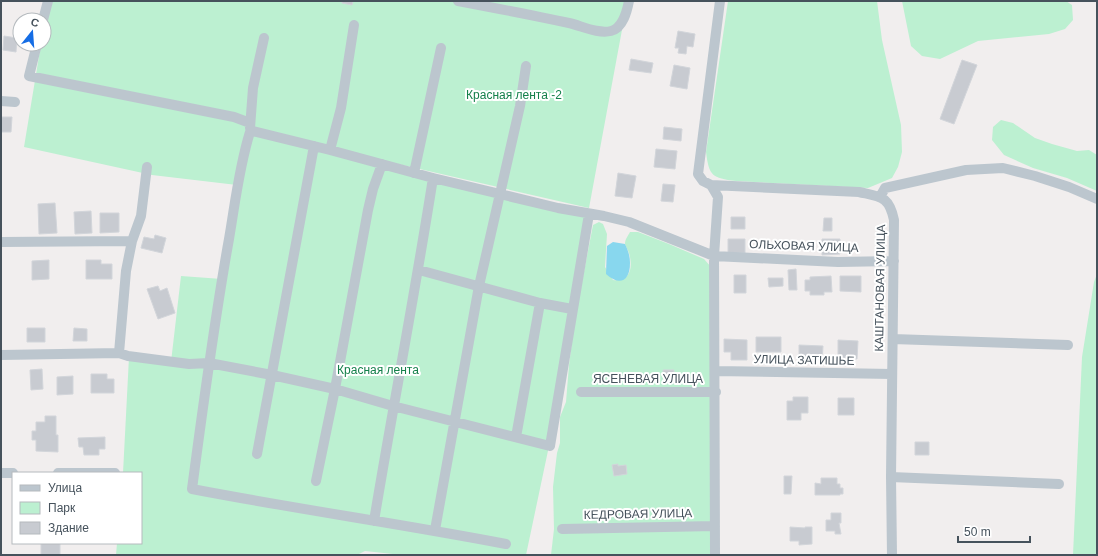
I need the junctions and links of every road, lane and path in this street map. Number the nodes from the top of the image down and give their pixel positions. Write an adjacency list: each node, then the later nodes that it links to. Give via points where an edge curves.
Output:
1 (48, 1): 5 (street)
2 (458, 1): 3 (street, via 602,32 612,31 620,26)
3 (629, 1)
4 (720, 1): 20 (street, via 698,174 703,181)
5 (46, 12)
6 (354, 25): 15 (street, via 341,108)
7 (264, 38): 13 (street, via 253,88)
8 (441, 48): 18 (street)
9 (35, 52): 13 (street, ОЛЬХОВАЯ УЛИЦА, via 29,76 234,117)
10 (526, 66): 21 (street, via 520,106)
11 (1, 101): 12 (street)
12 (15, 102)
13 (250, 127): 14 (street, ОЛЬХОВАЯ УЛИЦА, via 253,131); 37 (street)
14 (314, 146): 15 (street, ОЛЬХОВАЯ УЛИЦА); 39 (street)
15 (330, 150): 16 (street, ОЛЬХОВАЯ УЛИЦА)
16 (382, 164): 18 (street, ОЛЬХОВАЯ УЛИЦА); 41 (street, via 368,210)
17 (147, 167): 25 (street, via 141,216)
18 (414, 173): 19 (street, ОЛЬХОВАЯ УЛИЦА)
19 (432, 178): 21 (street, ОЛЬХОВАЯ УЛИЦА); 29 (street)
20 (711, 185): 22 (street, via 859,192); 27 (street, via 718,197)
21 (500, 194): 24 (street, ОЛЬХОВАЯ УЛИЦА); 30 (street)
22 (880, 197): 23 (street, via 885,188 966,170 1003,168 1042,178); 28 (street, КАШТАНОВАЯ УЛИЦА, via 887,201 892,209)
23 (1097, 199)
24 (589, 214): 27 (street, ОЛЬХОВАЯ УЛИЦА, via 629,222); 32 (street)
25 (132, 241): 26 (street); 35 (street, via 126,271)
26 (1, 242)
27 (714, 256): 28 (street, ОЛЬХОВАЯ УЛИЦА, via 838,262); 38 (street)
28 (894, 261): 33 (street, КАШТАНОВАЯ УЛИЦА)
29 (419, 270): 30 (street); 44 (street)
30 (479, 286): 31 (street); 45 (street)
31 (540, 303): 32 (street); 46 (street)
32 (572, 309): 46 (street, via 550,446)
33 (893, 338): 34 (street); 40 (street, КАШТАНОВАЯ УЛИЦА)
34 (1068, 345)
35 (119, 353): 36 (street); 37 (street, via 189,364)
36 (1, 355)
37 (209, 363): 39 (street); 53 (street, via 192,489)
38 (716, 371): 40 (street, УЛИЦА ЗАТИШЬЕ); 43 (street)
39 (272, 374): 41 (street); 47 (street)
40 (892, 374): 50 (street, КАШТАНОВАЯ УЛИЦА)
41 (335, 389): 44 (street); 51 (street)
42 (581, 392): 43 (street, ЯСЕНЕВАЯ УЛИЦА)
43 (716, 392): 54 (street)
44 (394, 406): 45 (street); 53 (street)
45 (455, 422): 46 (street); 56 (street)
46 (516, 437)
47 (257, 454)
48 (1, 473): 49 (street)
49 (12, 473)
50 (891, 477): 52 (street); 59 (street, КАШТАНОВАЯ УЛИЦА)
51 (316, 481)
52 (1059, 484)
53 (374, 521): 56 (street)
54 (715, 526): 55 (street, КЕДРОВАЯ УЛИЦА); 58 (street)
55 (562, 529)
56 (435, 530): 57 (street)
57 (506, 544)
58 (715, 555)
59 (892, 555)

